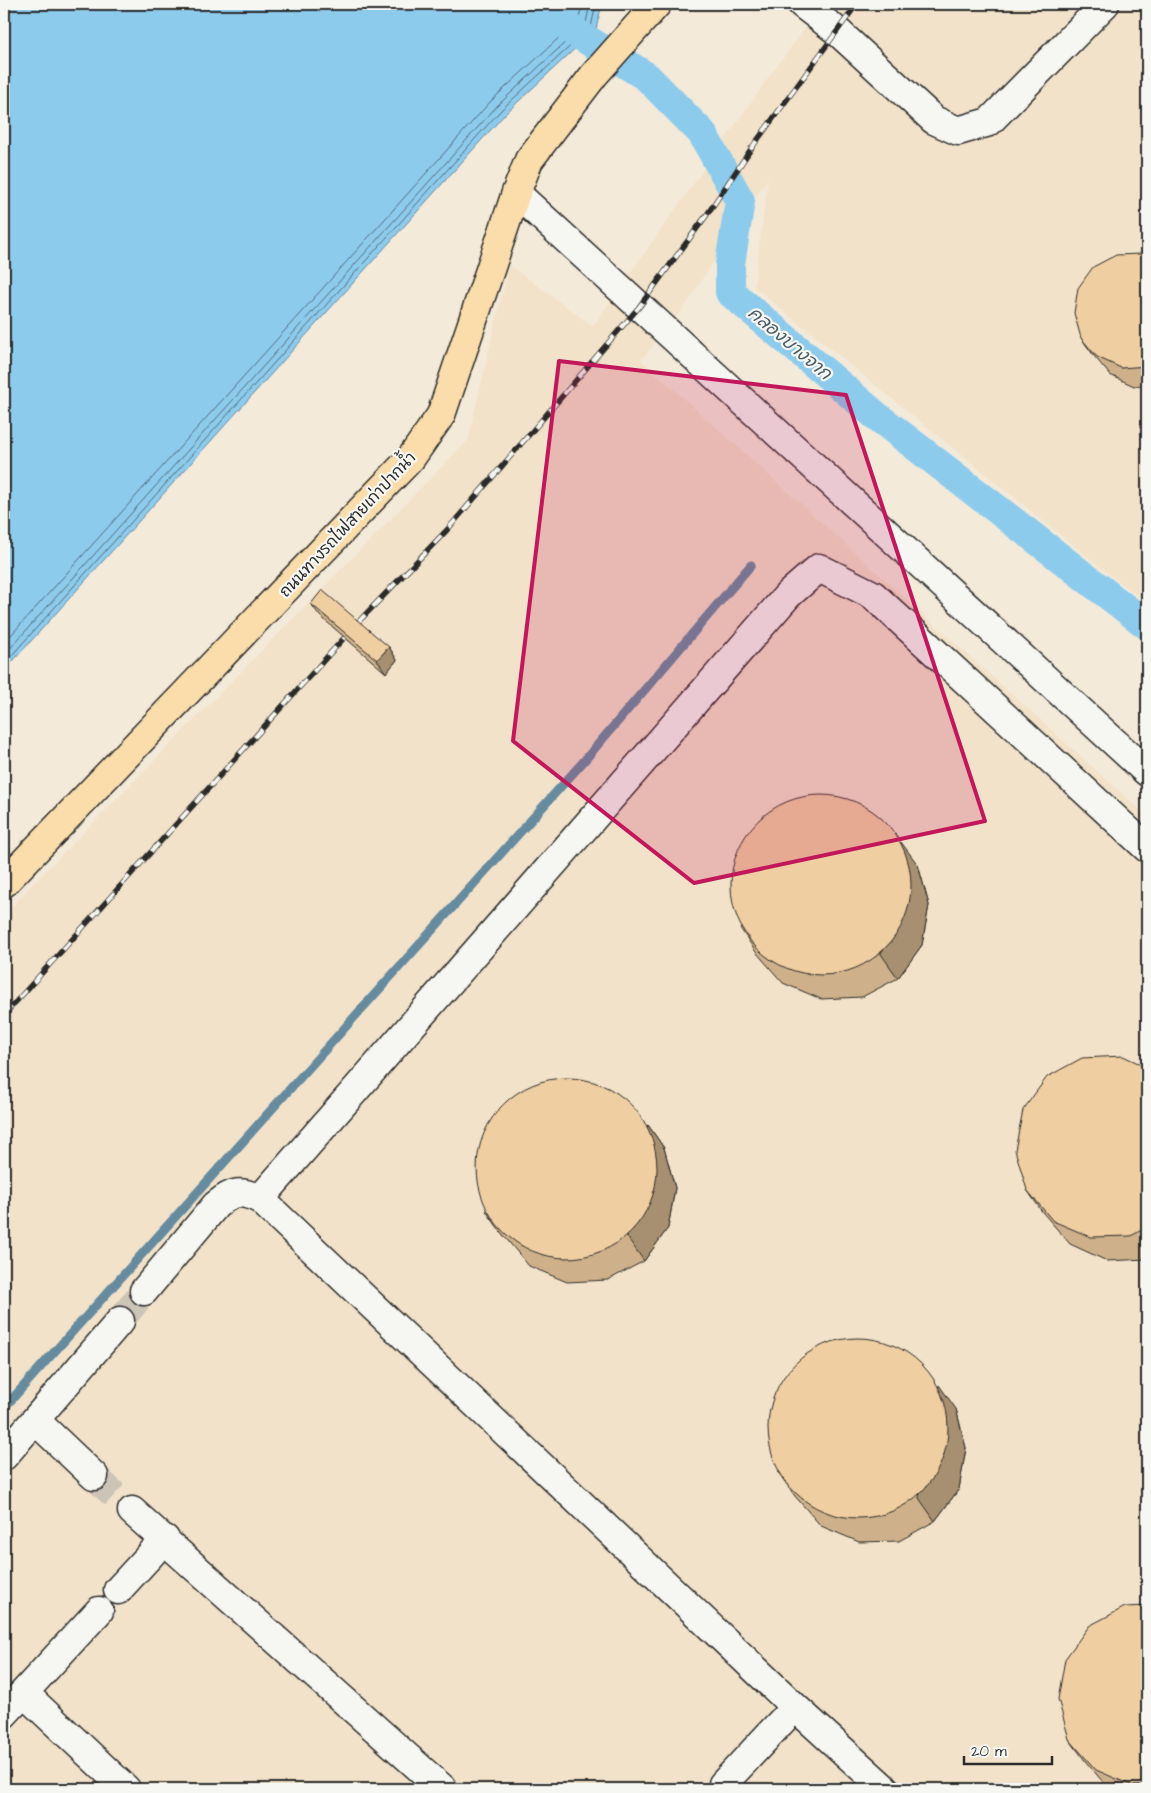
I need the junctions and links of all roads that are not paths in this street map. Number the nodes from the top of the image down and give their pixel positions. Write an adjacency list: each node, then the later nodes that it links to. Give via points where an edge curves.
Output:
1 (657, 4): 4 (main road, ถนนทางรถไฟสายเก่าปากน้ำ, via 594,75 529,160)
2 (802, 4): 3 (street, via 837,31 934,120 958,131 989,122)
3 (1105, 4)
4 (516, 193): 5 (street); 7 (main road, ถนนทางรถไฟสายเก่าปากน้ำ, via 440,415 411,458)
5 (1147, 772)
6 (1147, 848): 8 (street, via 873,595 819,568 788,595)
7 (4, 883)
8 (260, 1199): 9 (street, via 247,1193 230,1194 216,1205); 19 (street)
9 (144, 1291)
10 (120, 1321): 11 (street)
11 (35, 1420): 12 (street); 13 (street)
12 (4, 1456)
13 (94, 1476)
14 (132, 1511): 15 (street)
15 (165, 1539): 16 (street); 23 (street)
16 (118, 1590)
17 (99, 1611): 18 (street)
18 (24, 1693): 20 (street); 22 (street)
19 (795, 1707): 21 (street); 24 (street)
20 (4, 1714)
21 (723, 1784)
22 (126, 1789)
23 (443, 1789)
24 (885, 1789)

